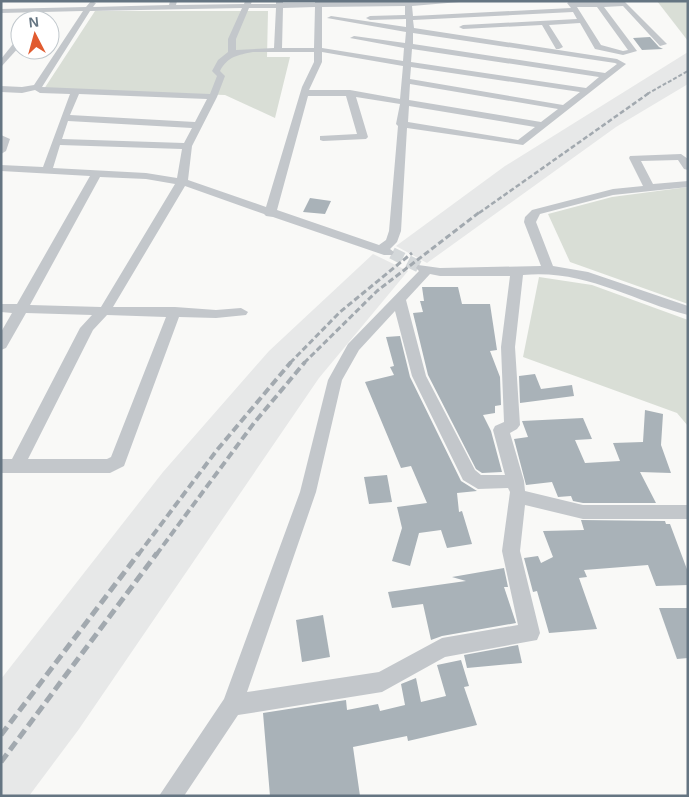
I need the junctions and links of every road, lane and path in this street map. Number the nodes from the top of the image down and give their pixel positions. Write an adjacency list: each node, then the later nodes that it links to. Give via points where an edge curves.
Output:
1 (16, 1): 19 (street)
2 (52, 1): 18 (street)
3 (468, 1): 5 (street)
4 (423, 2): 5 (street); 14 (street)
5 (459, 2)
6 (387, 3): 13 (street); 14 (street)
7 (117, 4): 8 (street); 16 (street)
8 (173, 4): 9 (street)
9 (208, 4): 10 (street)
10 (248, 4): 11 (street); 36 (street, via 232,39)
11 (279, 4): 12 (street); 34 (street)
12 (319, 4): 13 (street); 21 (street)
13 (351, 4)
14 (408, 4): 23 (street)
15 (599, 4): 17 (street); 24 (street, via 633,51 623,53 599,48); 30 (street, via 627,5)
16 (90, 5): 18 (street); 42 (street)
17 (573, 6): 23 (street); 24 (street)
18 (45, 10)
19 (5, 11): 20 (street)
20 (1, 18)
21 (320, 18): 22 (street); 35 (street)
22 (331, 18): 23 (street); 28 (street)
23 (409, 18): 28 (street)
24 (581, 21): 25 (street)
25 (545, 24): 26 (street); 33 (street)
26 (508, 25): 27 (street); 32 (street)
27 (463, 27)
28 (409, 31): 31 (street); 32 (street)
29 (354, 38): 31 (street)
30 (663, 44)
31 (408, 46): 38 (street); 40 (street)
32 (515, 46): 40 (street, via 622,64)
33 (559, 47)
34 (278, 49): 35 (street); 36 (street)
35 (320, 49): 38 (street); 46 (street)
36 (232, 53): 48 (street, via 216,71 220,76)
37 (10, 54): 39 (street)
38 (406, 64): 41 (street); 44 (street)
39 (1, 65)
40 (607, 76): 44 (street)
41 (404, 81): 49 (street); 50 (street)
42 (37, 87): 43 (street); 45 (street)
43 (1, 89)
44 (588, 92): 50 (street)
45 (75, 93): 48 (street); 51 (street)
46 (306, 93): 47 (street); 67 (street)
47 (350, 93): 49 (street); 56 (street, via 363,138)
48 (213, 97): 53 (street)
49 (403, 101): 52 (street); 54 (street)
50 (565, 108): 54 (street)
51 (64, 118): 53 (street); 57 (street)
52 (401, 124): 54 (street, via 517,143); 67 (street, via 395,231 386,251)
53 (196, 125): 58 (street)
54 (540, 125)
55 (1, 138): 59 (street, via 5,139)
56 (323, 138)
57 (58, 142): 58 (street); 62 (street)
58 (186, 146): 64 (street)
59 (1, 150)
60 (688, 166): 66 (street, via 680,156 634,158)
61 (1, 168): 62 (street)
62 (47, 170): 63 (street)
63 (97, 173): 64 (street); 71 (street)
64 (182, 182): 67 (street); 73 (street)
65 (688, 184): 66 (street)
66 (650, 188): 68 (street, via 613,192 536,212 530,217 530,222)
67 (270, 214)
68 (548, 269): 69 (street); 75 (street, via 584,274)
69 (517, 272): 70 (street, via 425,269); 79 (street, via 508,347 512,425 501,430)
70 (399, 299): 79 (street, via 419,376 469,475 478,482); 81 (street, via 353,347 335,380 308,492)
71 (21, 307): 72 (street); 73 (street); 77 (street)
72 (1, 308)
73 (105, 310): 74 (street); 78 (street, via 87,328)
74 (176, 311): 76 (street); 78 (street, via 118,461 110,466)
75 (688, 311)
76 (241, 312)
77 (1, 344)
78 (9, 466)
79 (517, 489): 80 (street, via 583,512); 81 (street, via 511,551 530,633 442,648 382,682)
80 (688, 512)
81 (232, 705): 82 (street)
82 (170, 796)

